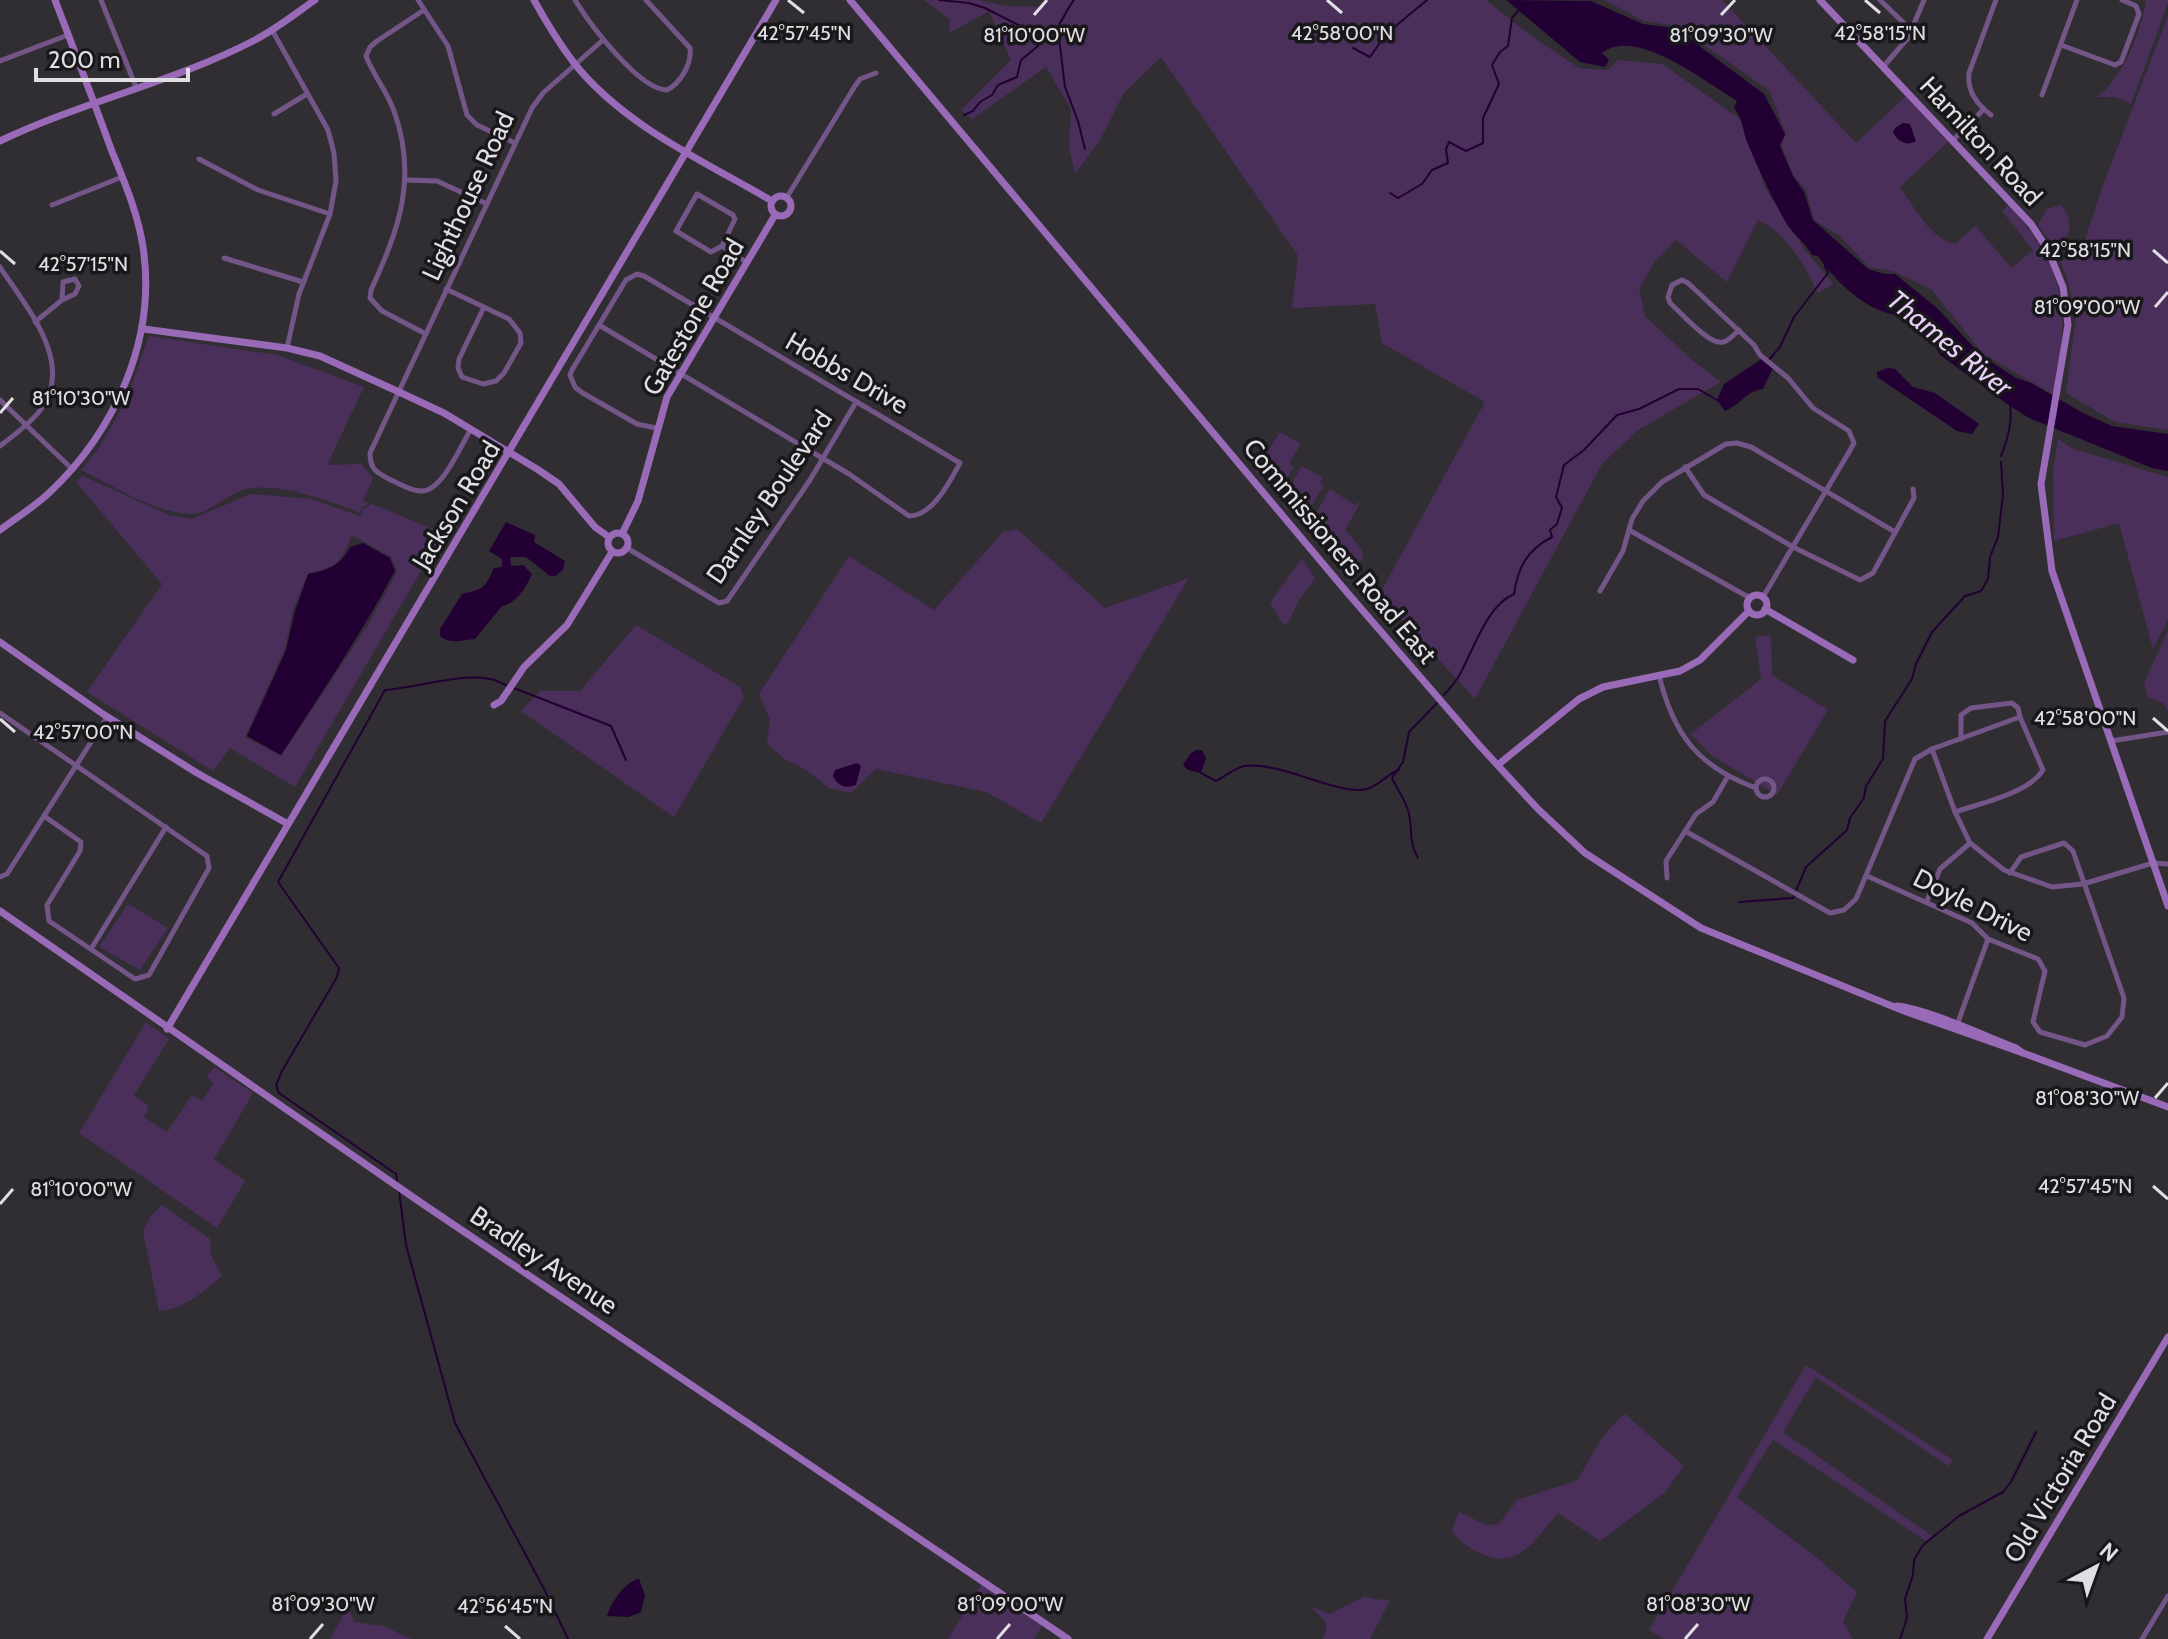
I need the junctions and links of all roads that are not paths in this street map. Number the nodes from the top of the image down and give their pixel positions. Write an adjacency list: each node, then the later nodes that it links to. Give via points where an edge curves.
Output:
1 (55, 0): 19 (main road)
2 (101, 0): 26 (street)
3 (315, 0): 17 (main road)
4 (418, 0): 16 (street)
5 (534, 0): 23 (main road)
6 (575, 0): 20 (street)
7 (646, 0): 20 (street, via 690,48 689,63 674,86 659,89)
8 (776, 0): 36 (main road, Jackson Road)
9 (850, 0): 99 (main road, Commissioners Road East, via 1345,590)
10 (1820, 0): 24 (main road, Hamilton Road)
11 (1880, 0): 18 (street)
12 (1924, 0): 18 (street)
13 (1996, 0): 30 (street, via 1969,73 1970,92)
14 (2077, 0): 21 (street)
15 (2122, 0): 21 (street, via 2136,6 2139,14 2121,62 2115,65)
16 (424, 10): 35 (street, via 448,46 467,115); 39 (street, via 377,41 366,56 401,130)
17 (272, 30): 26 (main road); 27 (street)
18 (1912, 31): 24 (street)
19 (68, 35): 22 (street); 29 (main road)
20 (603, 40): 23 (street, Lighthouse Road)
21 (2061, 45): 28 (street)
22 (0, 61)
23 (576, 65): 35 (street, Lighthouse Road, via 543,93); 36 (main road, via 621,108)
24 (1883, 67): 33 (main road, Hamilton Road)
25 (876, 73): 40 (street, via 860,79)
26 (136, 87): 29 (main road)
27 (307, 94): 31 (street); 44 (street, via 328,130 334,153)
28 (2042, 95)
29 (94, 103): 34 (main road); 38 (main road)
30 (1984, 109): 32 (street); 33 (street)
31 (274, 114)
32 (1991, 115)
33 (1953, 140): 97 (main road, Hamilton Road, via 2031,224 2063,287 2068,325 2041,484 2052,571)
34 (0, 141)
35 (515, 143): 42 (street, Lighthouse Road)
36 (688, 152): 41 (main road); 69 (main road, Jackson Road)
37 (199, 159): 44 (street, via 258,190)
38 (122, 177): 43 (street); 57 (main road, via 143,247)
39 (406, 180): 42 (street, via 437,181); 59 (street, via 397,229 370,298 382,311)
40 (787, 197): 41 (main road); 45 (main road, via 790,211)
41 (772, 201): 45 (main road)
42 (487, 204): 51 (street, Lighthouse Road)
43 (52, 205)
44 (330, 214): 50 (street)
45 (775, 215): 48 (main road, Gatestone Road)
46 (722, 246): 46 (street, via 711,252 676,231 697,194 735,219); 48 (street)
47 (224, 258): 50 (street)
48 (746, 262): 54 (main road, Gatestone Road)
49 (0, 267): 55 (street)
50 (303, 282): 60 (street)
51 (446, 289): 53 (street); 59 (street, Lighthouse Road)
52 (62, 300): 55 (street)
53 (484, 307): 53 (street, via 509,319 521,343 504,373 483,384 462,377 458,368)
54 (713, 318): 56 (street, Hobbs Drive, via 637,274 626,280); 61 (main road, Gatestone Road); 64 (street, Hobbs Drive)
55 (35, 322): 65 (street, via 51,355 52,373 40,411)
56 (599, 325): 61 (street); 66 (street, via 572,370 572,382 637,424)
57 (144, 329): 60 (main road); 72 (main road, via 101,435)
58 (1739, 330): 58 (street, via 1688,283 1672,285 1670,303 1708,338 1725,342); 74 (street, via 1813,408 1854,437)
59 (426, 334): 62 (street, Lighthouse Road)
60 (287, 348): 62 (main road, via 320,356)
61 (680, 374): 66 (main road, Gatestone Road); 70 (street)
62 (399, 392): 67 (main road); 67 (street, Lighthouse Road, via 370,453 375,473 425,492 438,484)
63 (0, 400): 65 (street)
64 (856, 402): 70 (street, Darnley Boulevard); 70 (street, Hobbs Drive, via 960,463 946,487 922,513 902,514)
65 (25, 424): 68 (street); 72 (street)
66 (656, 428): 78 (main road, Gatestone Road, via 638,501)
67 (471, 429): 69 (main road)
68 (0, 446)
69 (510, 453): 79 (main road, via 559,484); 105 (main road, Jackson Road)
70 (823, 458): 81 (street, Darnley Boulevard, via 727,601 719,603)
71 (1685, 467): 74 (street, via 1737,443); 76 (street, via 1643,501); 80 (street, via 1704,495)
72 (71, 468): 75 (main road, via 48,494)
73 (1913, 489): 77 (street, via 1914,498)
74 (1825, 490): 77 (street); 80 (street)
75 (0, 530)
76 (1629, 530): 83 (street); 85 (street)
77 (1895, 532): 80 (street, via 1873,573 1860,580)
78 (622, 534): 79 (main road); 81 (main road)
79 (609, 537): 82 (main road)
80 (1793, 547): 84 (street)
81 (627, 548): 82 (main road)
82 (612, 552): 91 (main road, via 567,625)
83 (1600, 591)
84 (1763, 597): 85 (main road); 86 (main road)
85 (1750, 598): 87 (main road)
86 (1765, 609): 87 (main road, via 1759,614); 89 (main road)
87 (1749, 611): 90 (main road, via 1700,660)
88 (0, 642): 93 (main road)
89 (1853, 660)
90 (1659, 675): 99 (main road, via 1603,687 1581,698); 101 (street, via 1678,731 1698,755)
91 (494, 705)
92 (0, 713): 100 (street)
93 (108, 716): 100 (street); 105 (main road)
94 (2020, 717): 96 (street); 96 (street, via 2012,703 1971,708 1961,715); 103 (street, via 2043,770 2037,780)
95 (2168, 732): 97 (street)
96 (1961, 739): 98 (street)
97 (2110, 742): 109 (main road)
98 (1932, 749): 103 (street); 112 (street, via 1915,759 1909,770)
99 (1499, 764): 121 (main road, Commissioners Road East, via 1585,853 1701,928)
100 (76, 765): 104 (street); 106 (street)
101 (1728, 776): 102 (street); 107 (street, via 1713,802)
102 (1756, 788)
103 (1955, 812): 108 (street)
104 (44, 816): 113 (street); 120 (street, via 81,842 47,905 49,921)
105 (288, 824): 123 (main road, Jackson Road)
106 (166, 827): 120 (street); 120 (street, via 207,856 209,868 149,975 135,979)
107 (1685, 831): 112 (street, via 1830,913 1856,899); 114 (street, via 1666,861)
108 (1970, 843): 111 (street); 116 (street, via 1940,869)
109 (2153, 863): 110 (street); 115 (street); 117 (main road)
110 (2168, 864)
111 (2010, 873): 115 (street, via 2052,887); 115 (street, Doyle Drive, via 2021,857 2064,843 2073,851)
112 (1867, 876): 116 (street, Doyle Drive)
113 (0, 877)
114 (1667, 878)
115 (2083, 884): 119 (street, Doyle Drive, via 2124,998 2122,1017 2107,1036 2085,1045 2040,1032 2033,1022 2045,971 2038,959)
116 (1927, 901): 119 (street, Doyle Drive, via 1972,923)
117 (2168, 906)
118 (0, 911): 123 (main road, Bradley Avenue)
119 (1988, 939): 122 (street)
120 (91, 949)
121 (1897, 1006): 122 (main road, Commissioners Road East); 124 (main road, Commissioners Road East)
122 (1956, 1026): 124 (main road, Commissioners Road East)
123 (167, 1029): 128 (main road, Bradley Avenue)
124 (2023, 1053): 125 (main road, Commissioners Road East)
125 (2168, 1107)
126 (2168, 1337): 129 (main road, Old Victoria Road)
127 (2168, 1596): 130 (street)
128 (1068, 1639)
129 (1987, 1639)
130 (2142, 1639)

